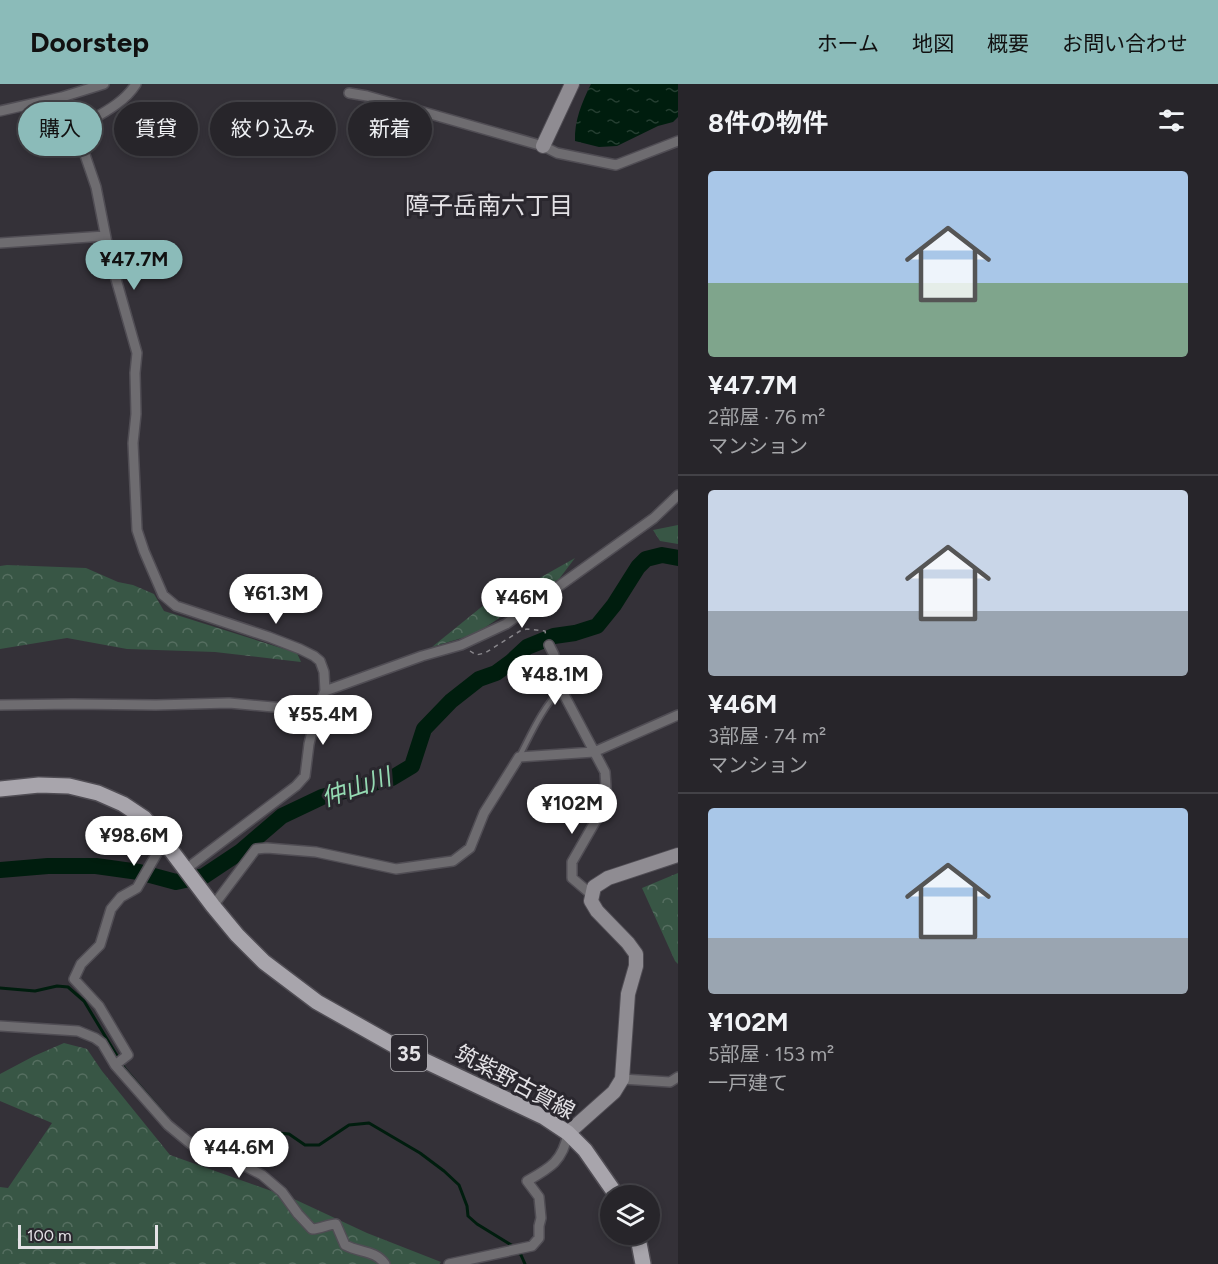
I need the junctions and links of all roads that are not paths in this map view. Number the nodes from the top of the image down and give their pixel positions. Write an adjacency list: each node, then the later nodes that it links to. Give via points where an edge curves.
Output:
1 (104, 84): 5 (street)
2 (136, 84): 8 (street, via 117,104 84,124 81,136)
3 (572, 84): 7 (street)
4 (350, 93): 7 (street)
5 (0, 111)
6 (678, 141): 7 (street, via 616,165 557,153)
7 (543, 146)
8 (105, 236): 9 (street); 13 (street, via 137,353 133,443 138,530 163,594 176,606 314,656 321,661)
9 (0, 243)
10 (678, 495): 13 (street, via 654,518 506,624 465,643)
11 (549, 645): 12 (street)
12 (561, 689): 17 (street); 18 (lane, via 544,710)
13 (325, 691): 15 (street)
14 (0, 705): 15 (street, via 229,703)
15 (317, 711): 22 (street, via 305,776)
16 (678, 715): 17 (street)
17 (594, 752): 18 (street); 23 (street, via 605,772 607,801 572,862 572,878)
18 (519, 757): 24 (street, via 484,813 470,848 453,861 396,868 316,852 256,849)
19 (0, 789): 20 (main road, 筑紫野古賀線 / 35, via 69,786 98,793 144,818)
20 (164, 841): 22 (main road, 筑紫野古賀線 / 35); 26 (street, via 137,888 121,897 111,909 100,945 81,964 74,979 99,1006 128,1055)
21 (678, 855): 23 (street, via 608,878 594,887)
22 (189, 873): 24 (main road, 筑紫野古賀線 / 35)
23 (592, 895): 28 (street, via 597,911 636,954 628,994)
24 (210, 902): 29 (main road, 筑紫野古賀線 / 35, via 264,962 317,1002 404,1051 544,1117)
25 (0, 1026): 26 (street, via 78,1031 102,1043)
26 (115, 1065): 32 (street, via 168,1125 191,1144 262,1175 282,1192 312,1229 336,1224 345,1245 373,1253)
27 (678, 1077): 28 (street, via 670,1082)
28 (622, 1079): 29 (street, via 614,1092)
29 (568, 1133): 30 (main road, 筑紫野古賀線 / 35); 33 (street, via 563,1151 549,1168 527,1181 539,1197 541,1218 538,1238 532,1246)
30 (609, 1185)
31 (639, 1245): 34 (main road)
32 (385, 1264)
33 (449, 1264)
34 (643, 1264)

